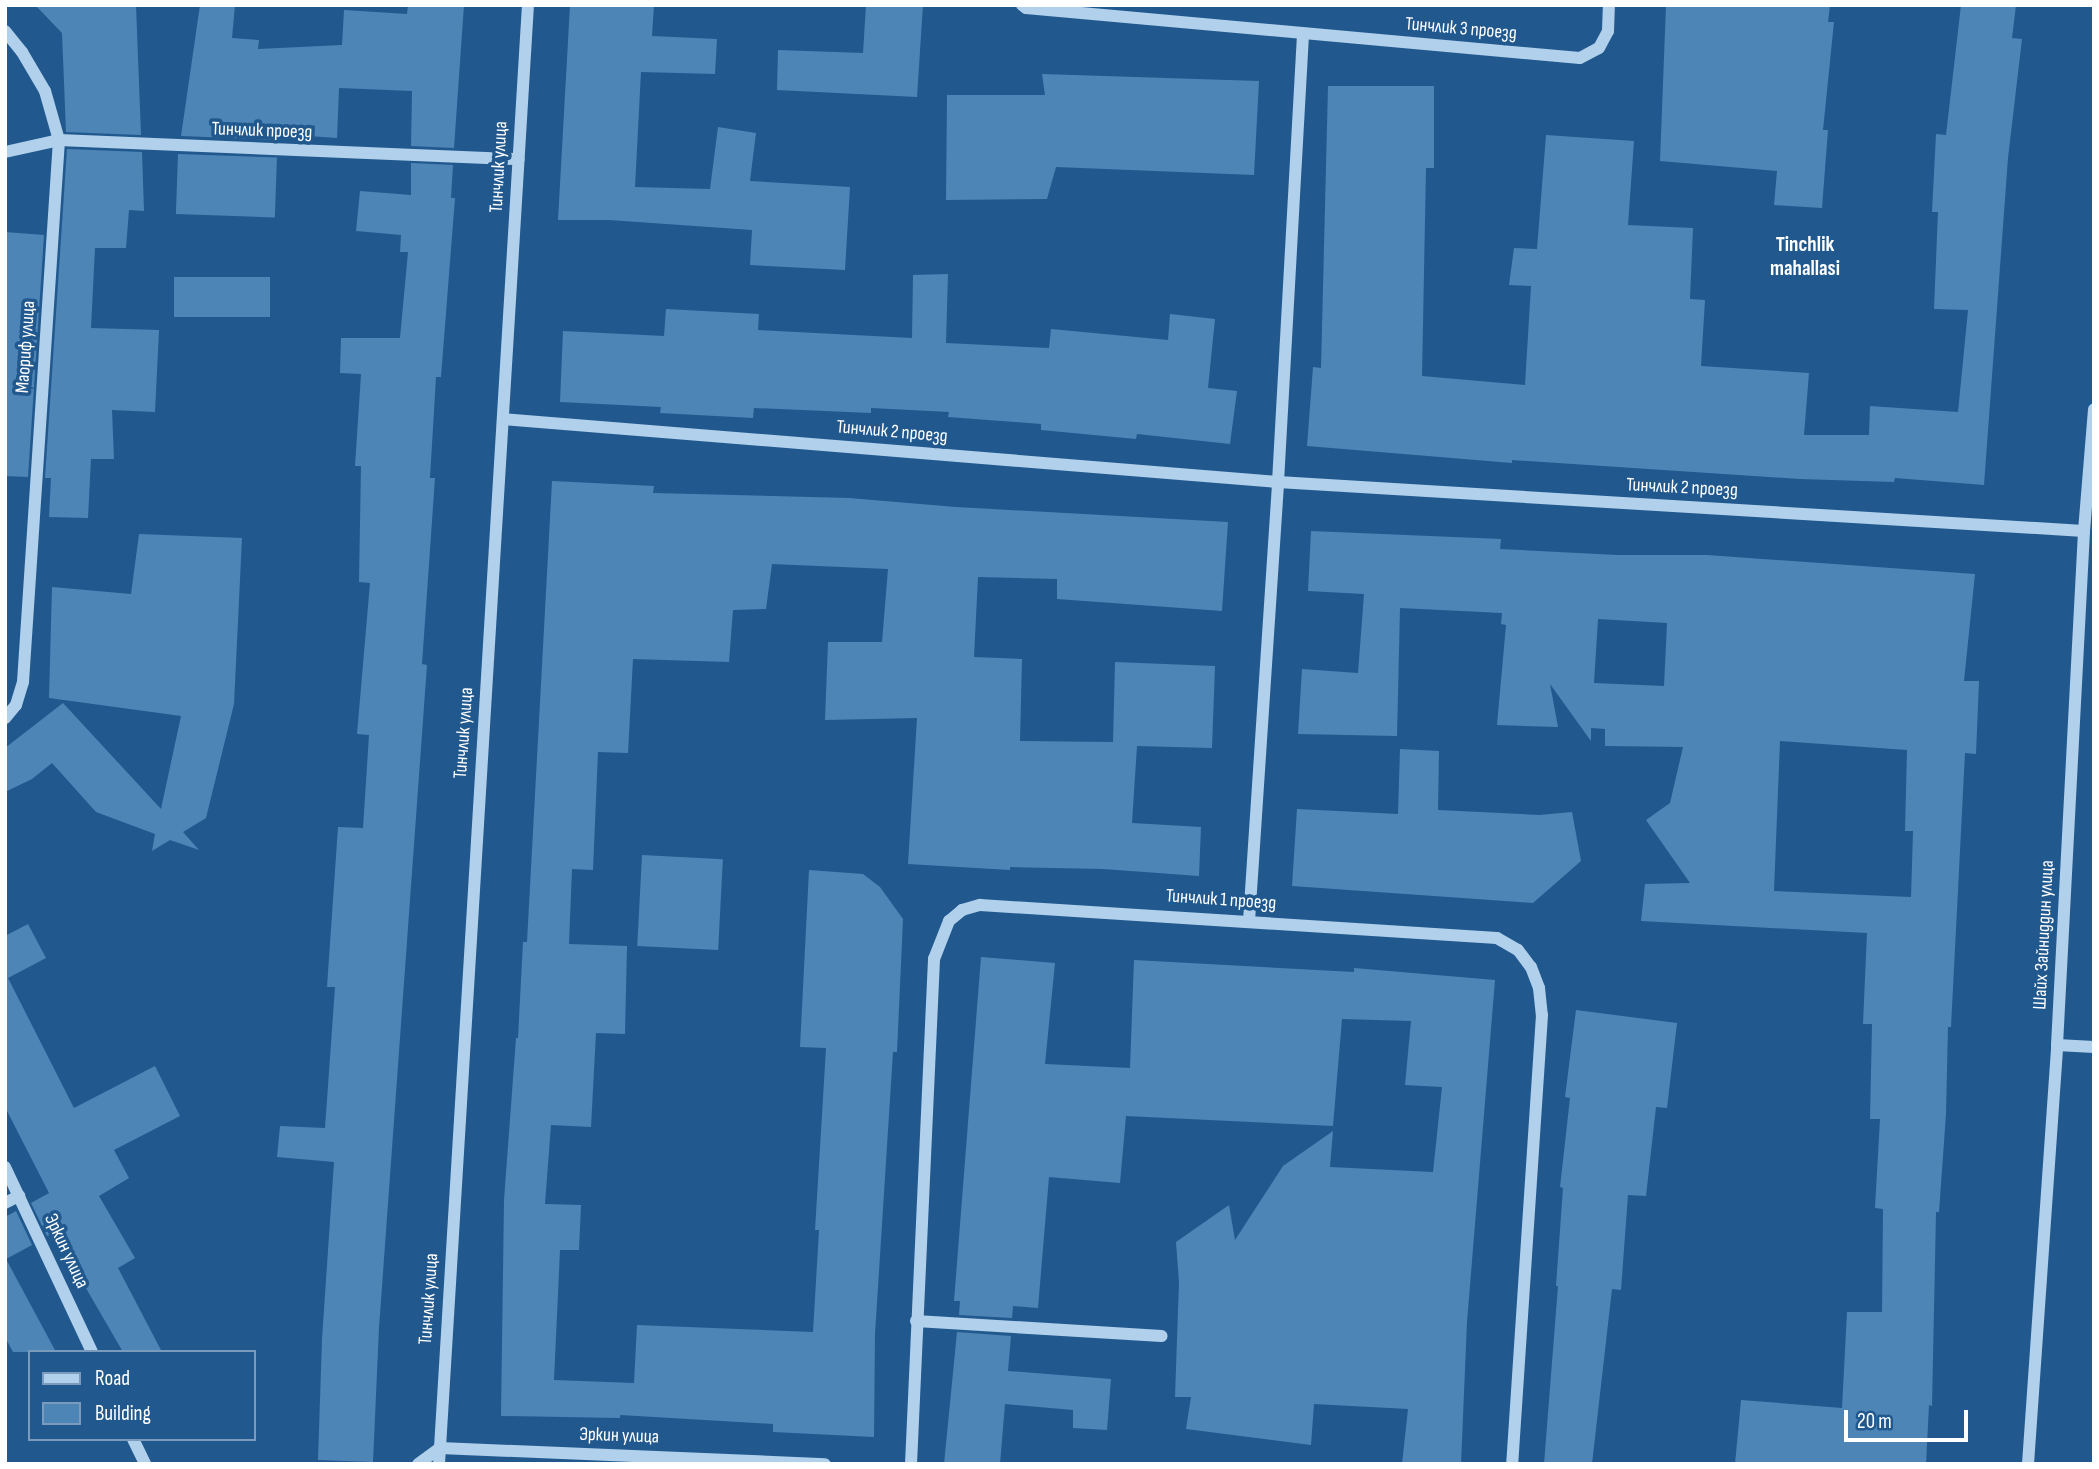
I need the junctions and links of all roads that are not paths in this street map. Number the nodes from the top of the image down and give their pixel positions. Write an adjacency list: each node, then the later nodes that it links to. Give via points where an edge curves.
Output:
1 (528, 5): 8 (street, Тинчлик улица)
2 (1022, 5): 5 (street, Тинчлик 3 проезд)
3 (1609, 5): 5 (street, Тинчлик 3 проезд, via 1608,31 1599,48 1580,58)
4 (5, 31): 6 (street, Маориф улица, via 45,91)
5 (1303, 35): 11 (street)
6 (59, 140): 7 (street, Тинчлик проезд); 8 (street, Тинчлик проезд); 13 (street, Маориф улица, via 23,682 16,705)
7 (5, 152)
8 (519, 159): 10 (street, Тинчлик улица)
9 (2094, 409): 12 (street, Шайх Зайниддин улица)
10 (503, 419): 11 (street, Тинчлик 2 проезд); 24 (street, Тинчлик улица)
11 (1278, 482): 12 (street, Тинчлик 2 проезд); 14 (street)
12 (2084, 531): 15 (street, Шайх Зайниддин улица)
13 (5, 718)
14 (1249, 921): 20 (street, Тинчлик 1 проезд, via 979,905 962,910 949,921 934,958); 30 (street, Тинчлик 1 проезд, via 1497,938 1518,950 1531,967 1542,1015)
15 (2057, 1045): 16 (street); 31 (street, Шайх Зайниддин улица)
16 (2094, 1047)
17 (5, 1167): 18 (street, Эркин улица)
18 (19, 1196): 19 (street); 22 (street, Эркин улица)
19 (5, 1203)
20 (916, 1321): 21 (street); 29 (street, Тинчлик 1 проезд)
21 (1163, 1336)
22 (91, 1350)
23 (134, 1441): 25 (street)
24 (440, 1448): 26 (street); 27 (street, Тинчлик улица); 28 (street, Эркин улица)
25 (145, 1464)
26 (418, 1464)
27 (439, 1464)
28 (825, 1464)
29 (911, 1464)
30 (1512, 1464)
31 (2028, 1464)

